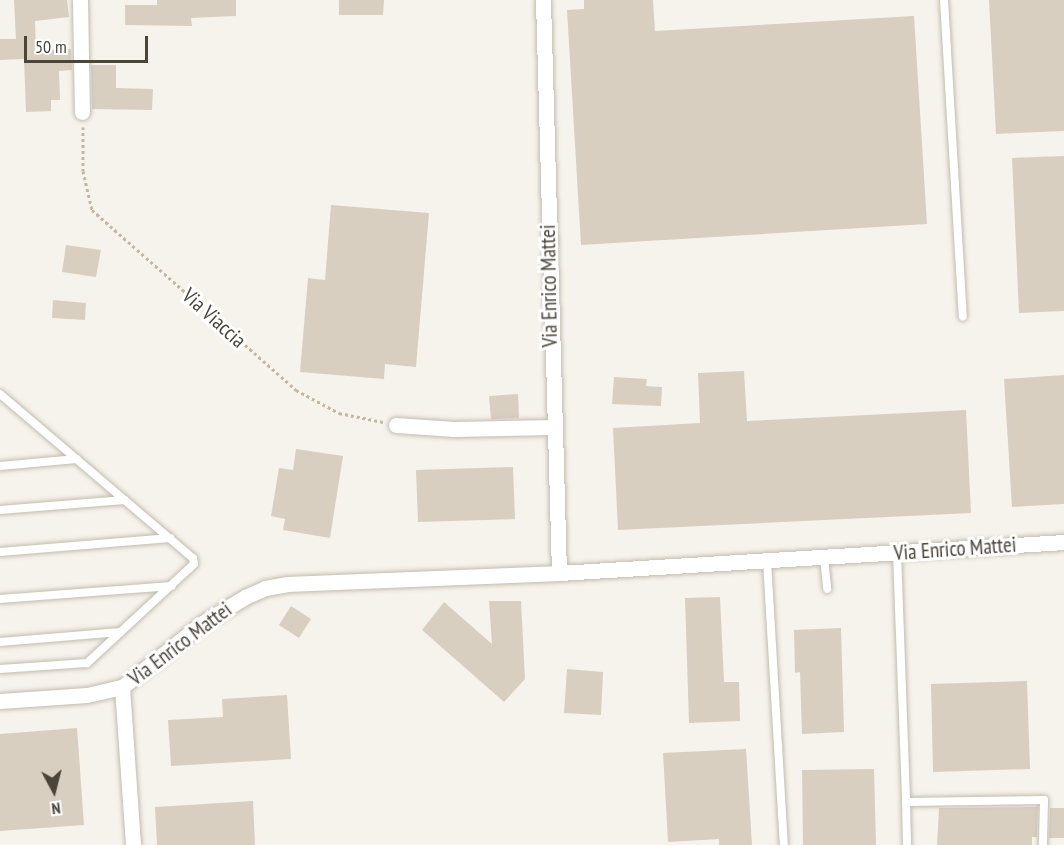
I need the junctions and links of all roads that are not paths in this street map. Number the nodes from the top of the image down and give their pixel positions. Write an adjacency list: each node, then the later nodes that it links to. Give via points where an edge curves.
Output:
1 (80, 0): 4 (street)
2 (543, 0): 8 (street, Via Enrico Mattei)
3 (944, 0): 5 (lane)
4 (82, 112)
5 (963, 316)
6 (0, 394): 9 (lane)
7 (396, 425): 8 (street)
8 (553, 428): 19 (street, Via Enrico Mattei)
9 (77, 459): 10 (lane); 11 (lane)
10 (0, 466)
11 (125, 500): 12 (lane); 13 (lane)
12 (0, 510)
13 (170, 538): 15 (lane); 20 (lane, via 193,558 194,564)
14 (1064, 542): 16 (street, Via Enrico Mattei)
15 (0, 552)
16 (897, 553): 17 (street, Via Enrico Mattei); 28 (lane)
17 (824, 558): 18 (street, Via Enrico Mattei); 21 (lane)
18 (767, 561): 19 (street, Via Enrico Mattei); 30 (lane)
19 (559, 573): 26 (street, Via Enrico Mattei, via 265,588 201,624)
20 (173, 586): 22 (lane); 23 (lane)
21 (827, 589)
22 (0, 599)
23 (121, 633): 24 (lane); 25 (lane, via 87,663)
24 (0, 642)
25 (0, 669)
26 (122, 687): 27 (street, Via Enrico Mattei, via 87,695); 29 (street, Via Enrico Mattei)
27 (0, 701)
28 (906, 802): 31 (lane); 32 (lane, via 1044,800)
29 (133, 845)
30 (784, 845)
31 (907, 845)
32 (1043, 845)

